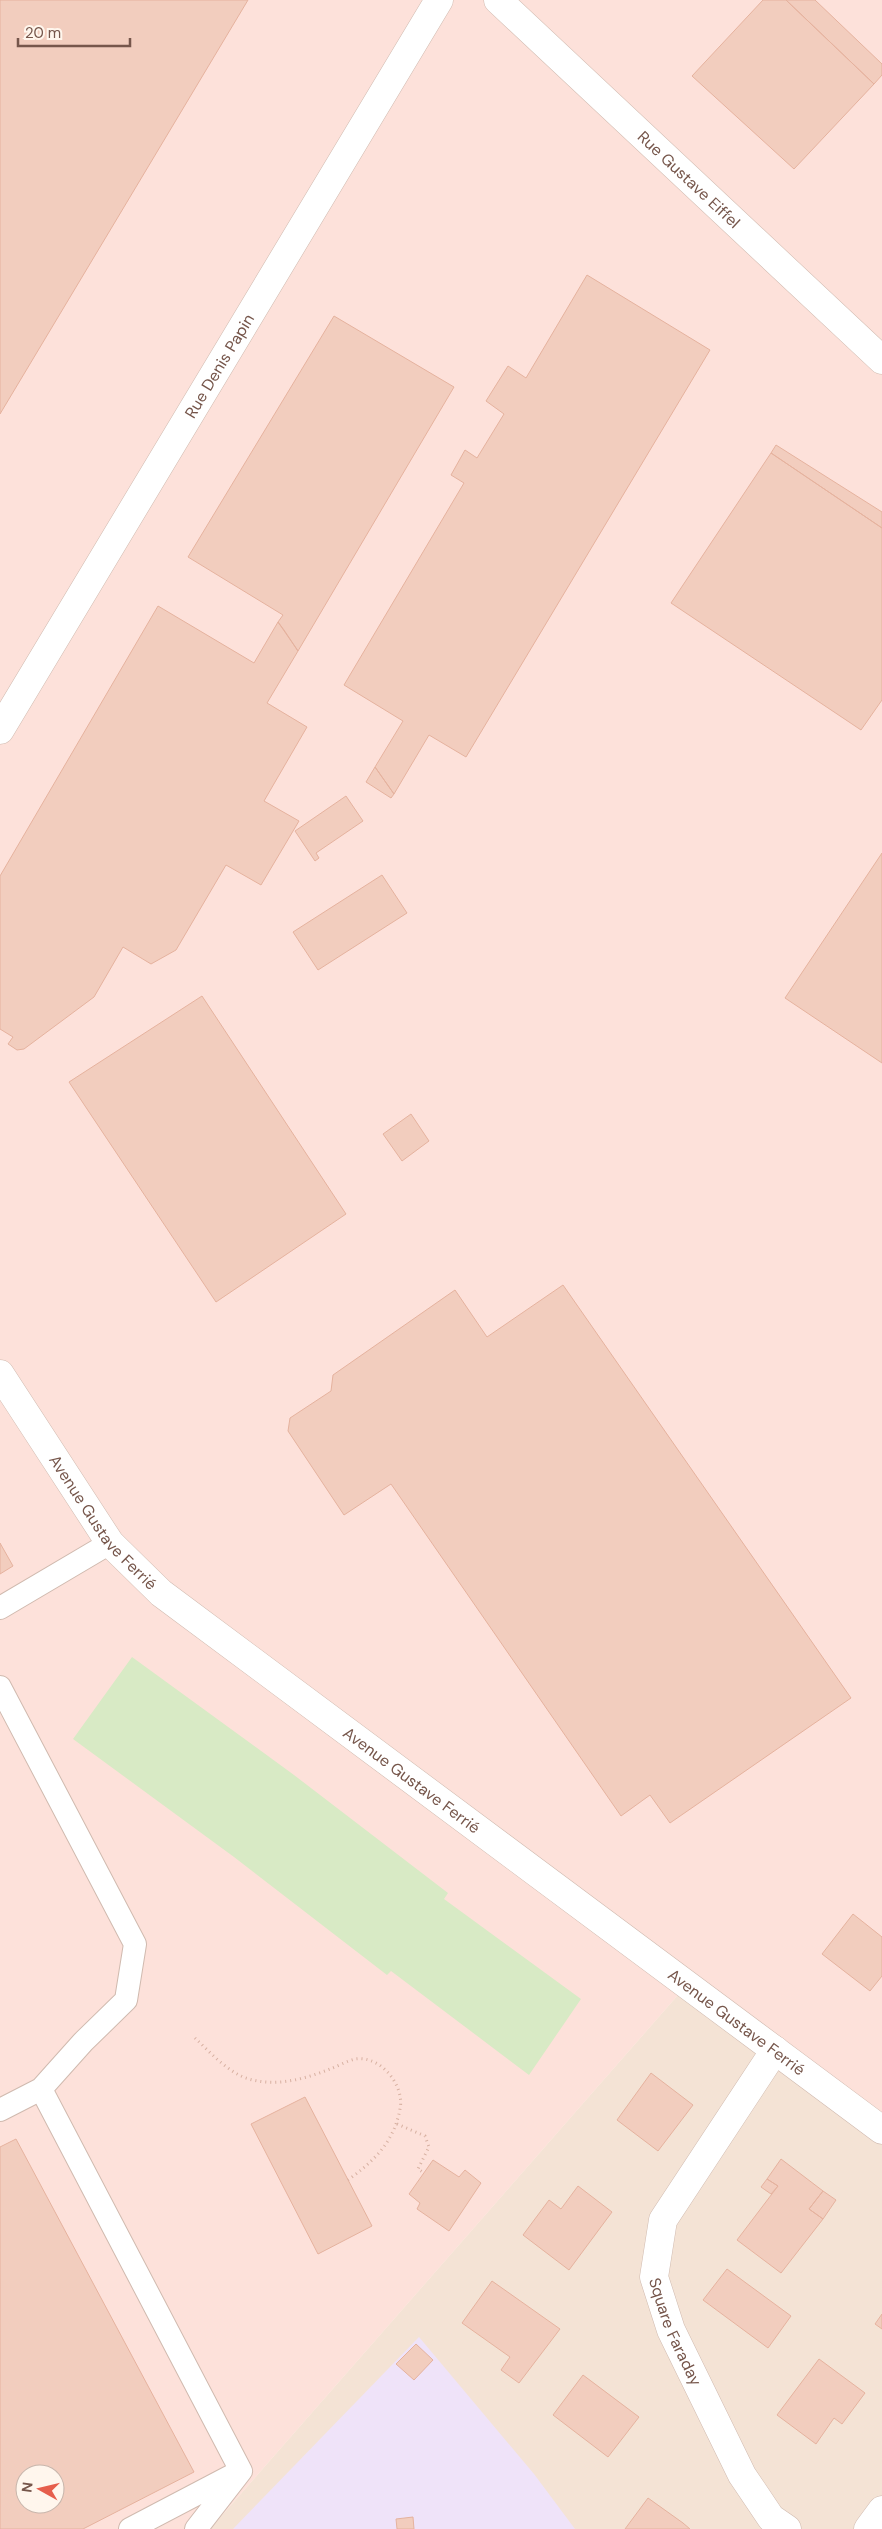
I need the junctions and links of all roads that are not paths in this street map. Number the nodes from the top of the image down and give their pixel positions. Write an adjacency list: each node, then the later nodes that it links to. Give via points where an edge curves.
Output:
1 (439, 0): 4 (street, Rue Denis Papin)
2 (498, 0): 3 (street, Rue Gustave Eiffel)
3 (882, 360)
4 (0, 730)
5 (0, 1374): 6 (street, Avenue Gustave Ferrié)
6 (110, 1543): 7 (lane); 9 (street, Avenue Gustave Ferrié, via 160,1593)
7 (0, 1608)
8 (0, 1687): 10 (lane, via 135,1944 126,2000)
9 (775, 2050): 12 (street, Avenue Gustave Ferrié); 17 (street, Square Faraday, via 663,2220 654,2277 671,2330 742,2475 771,2518)
10 (41, 2089): 11 (lane); 13 (lane)
11 (0, 2110)
12 (882, 2130)
13 (241, 2471): 15 (lane); 16 (lane)
14 (882, 2510): 18 (street)
15 (130, 2529)
16 (196, 2529)
17 (787, 2529)
18 (868, 2529)

